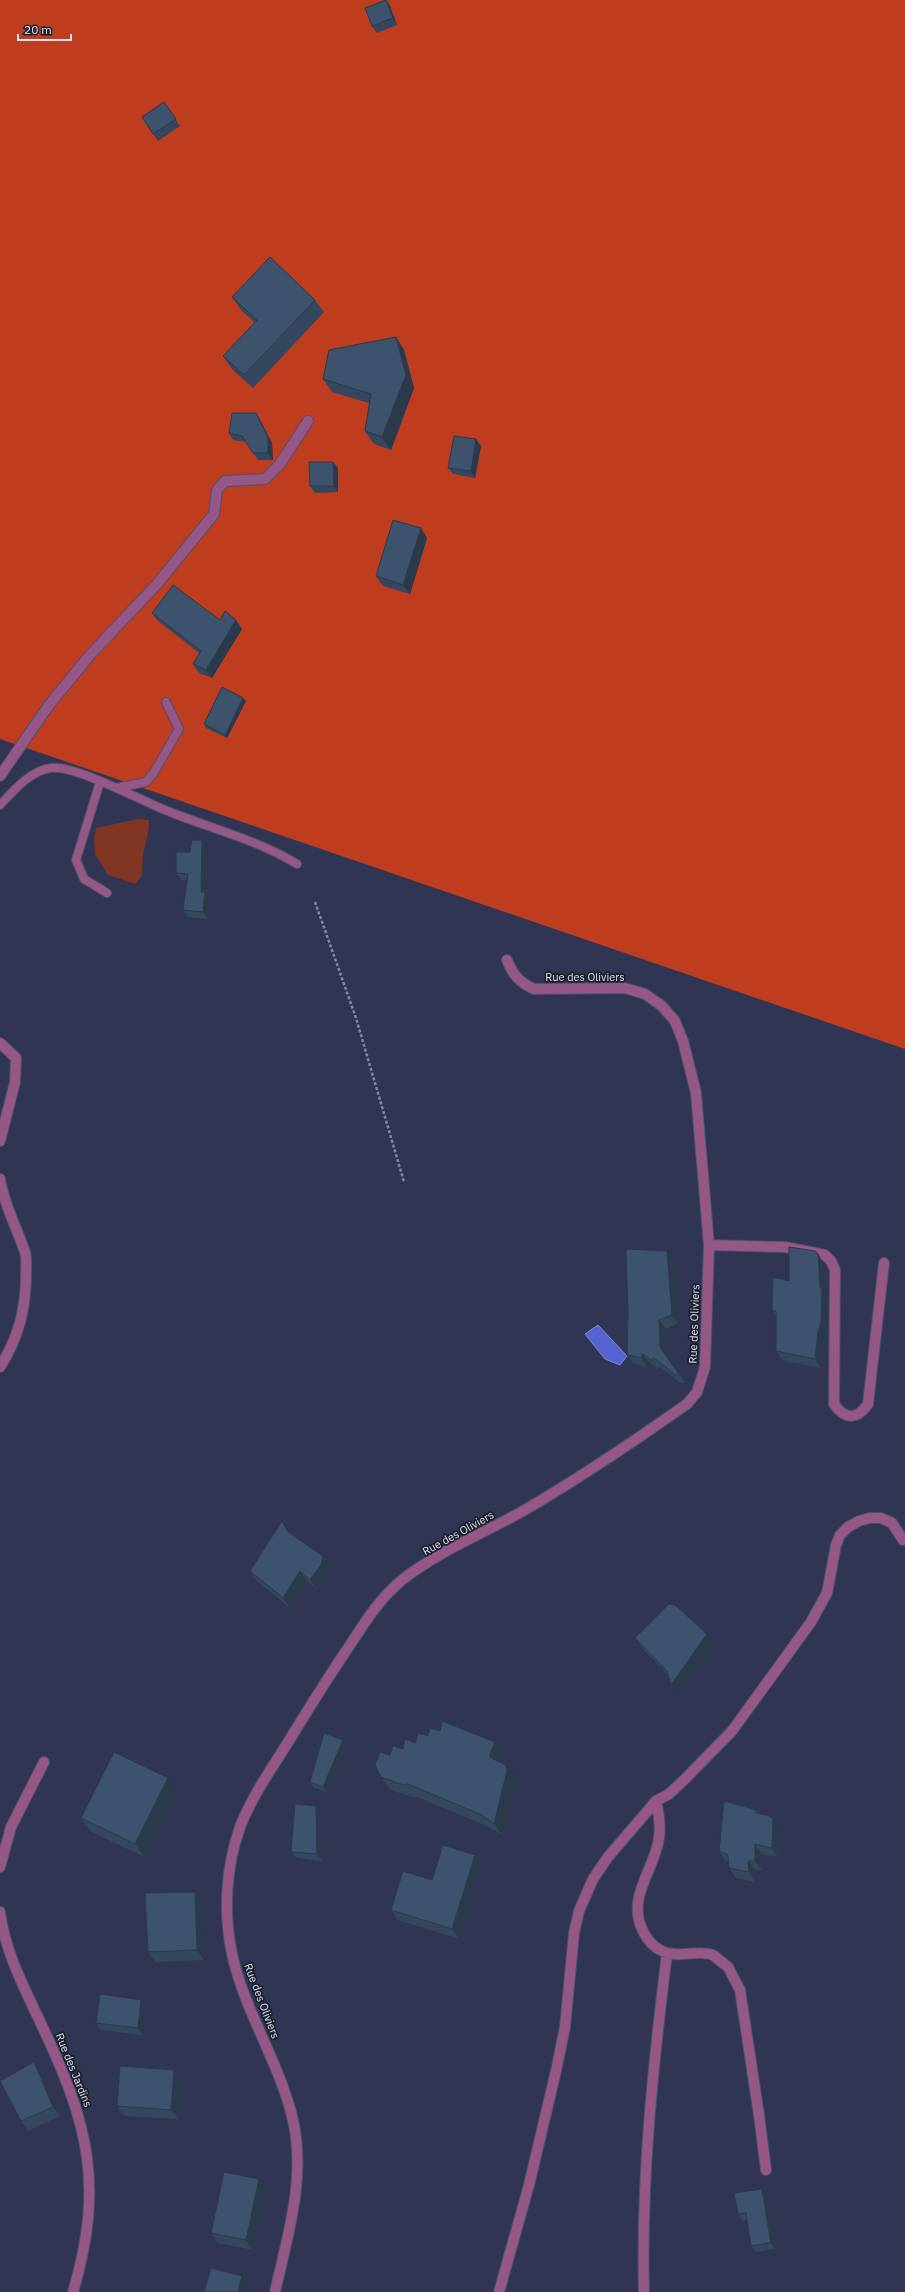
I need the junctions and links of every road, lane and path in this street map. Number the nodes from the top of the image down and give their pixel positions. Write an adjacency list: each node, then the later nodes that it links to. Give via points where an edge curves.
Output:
1 (308, 421): 3 (street, via 280,464 265,479 226,481 218,490 214,514 157,584 85,660 49,705)
2 (166, 702): 5 (lane, via 179,730 146,782)
3 (0, 776)
4 (100, 782): 5 (lane); 6 (lane, via 70,771 52,768 37,772 19,785); 8 (lane, via 76,860 84,878)
5 (116, 788): 7 (lane, via 164,810 274,850)
6 (0, 805)
7 (297, 864)
8 (107, 893)
9 (315, 902): 14 (path, via 356,1018)
10 (507, 960): 15 (street, Rue des Oliviers, via 512,973 521,983 534,989 625,988 645,994 662,1006 675,1022 688,1058 696,1093)
11 (0, 1043): 12 (street, via 16,1058 15,1082)
12 (0, 1141)
13 (0, 1179): 17 (street, via 6,1203 26,1254 26,1295 21,1326 9,1354)
14 (404, 1182)
15 (709, 1246): 16 (street, via 785,1247 825,1255 831,1261 835,1270 834,1404 841,1413 851,1416 862,1413 868,1404); 26 (street, Rue des Oliviers, via 705,1367 697,1392 687,1404 612,1458 417,1570 387,1594 374,1609 316,1695 245,1816 228,1877 228,1922 232,1953 239,1978 283,2086 298,2147 298,2178 294,2208)
16 (884, 1263)
17 (0, 1366)
18 (903, 1540): 20 (street, via 892,1523 881,1518 859,1521 840,1535 827,1593 811,1622 732,1731 669,1794)
19 (44, 1762): 21 (street, via 11,1827)
20 (656, 1802): 23 (street, via 660,1820 659,1839 643,1880 637,1916 648,1939 654,1946); 27 (street, via 608,1857 593,1879 579,1911 568,1973 565,2027 556,2071 529,2185)
21 (0, 1867)
22 (0, 1912): 25 (street, Rue des Jardins, via 13,1963 67,2080 80,2117 88,2154 91,2199 85,2246)
23 (667, 1953): 24 (street, via 683,1956 713,1955 728,1967 738,1984); 28 (street, via 650,2094 644,2201)
24 (766, 2170)
25 (73, 2292)
26 (275, 2292)
27 (499, 2292)
28 (644, 2292)

